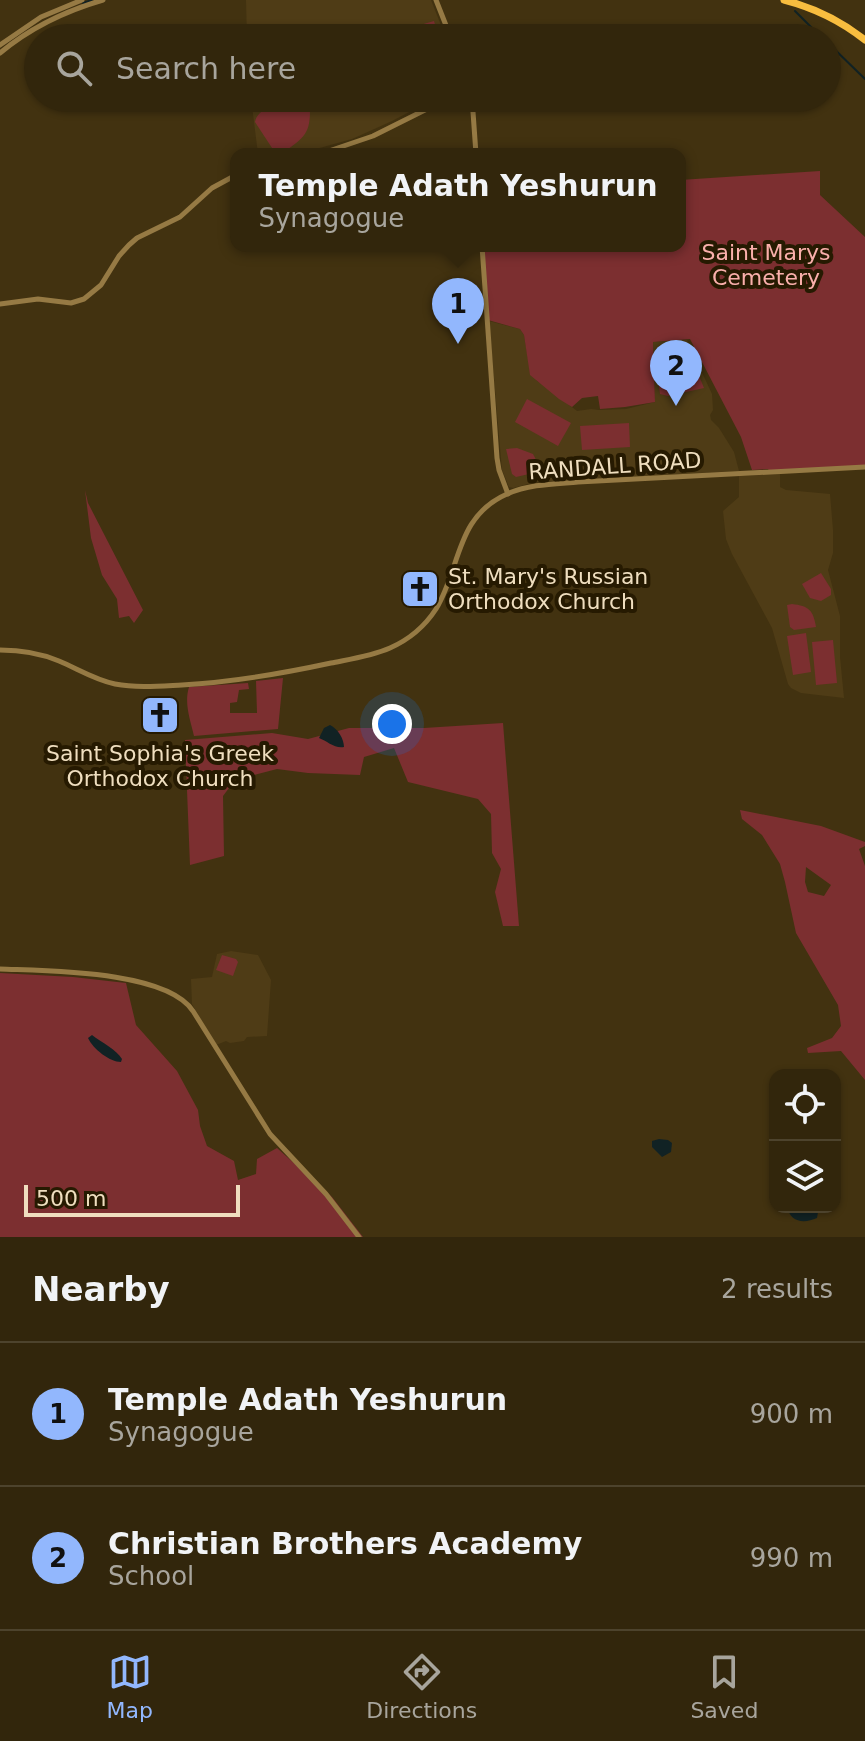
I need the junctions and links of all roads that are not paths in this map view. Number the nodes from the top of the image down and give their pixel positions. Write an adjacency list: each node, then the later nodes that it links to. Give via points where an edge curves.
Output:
1 (82, 0): 5 (street)
2 (103, 0): 6 (street)
3 (436, 0): 7 (street)
4 (784, 0): 10 (main road, via 825,13)
5 (31, 24)
6 (42, 24)
7 (445, 24)
8 (24, 29): 11 (street)
9 (24, 35): 12 (street)
10 (865, 40)
11 (0, 45)
12 (0, 53)
13 (421, 112): 15 (street)
14 (473, 112): 16 (street)
15 (337, 148)
16 (476, 148)
17 (230, 178): 19 (street, via 180,217 137,238 84,299)
18 (482, 252): 21 (street, via 497,458)
19 (0, 304)
20 (865, 467): 21 (street, RANDALL ROAD, via 564,483)
21 (508, 494): 22 (street, RANDALL ROAD, via 468,529 436,608 418,629 390,648 270,676 143,686 92,677 45,656)
22 (0, 650)
23 (0, 969): 24 (street, via 114,977 183,999 270,1134)
24 (359, 1237)

